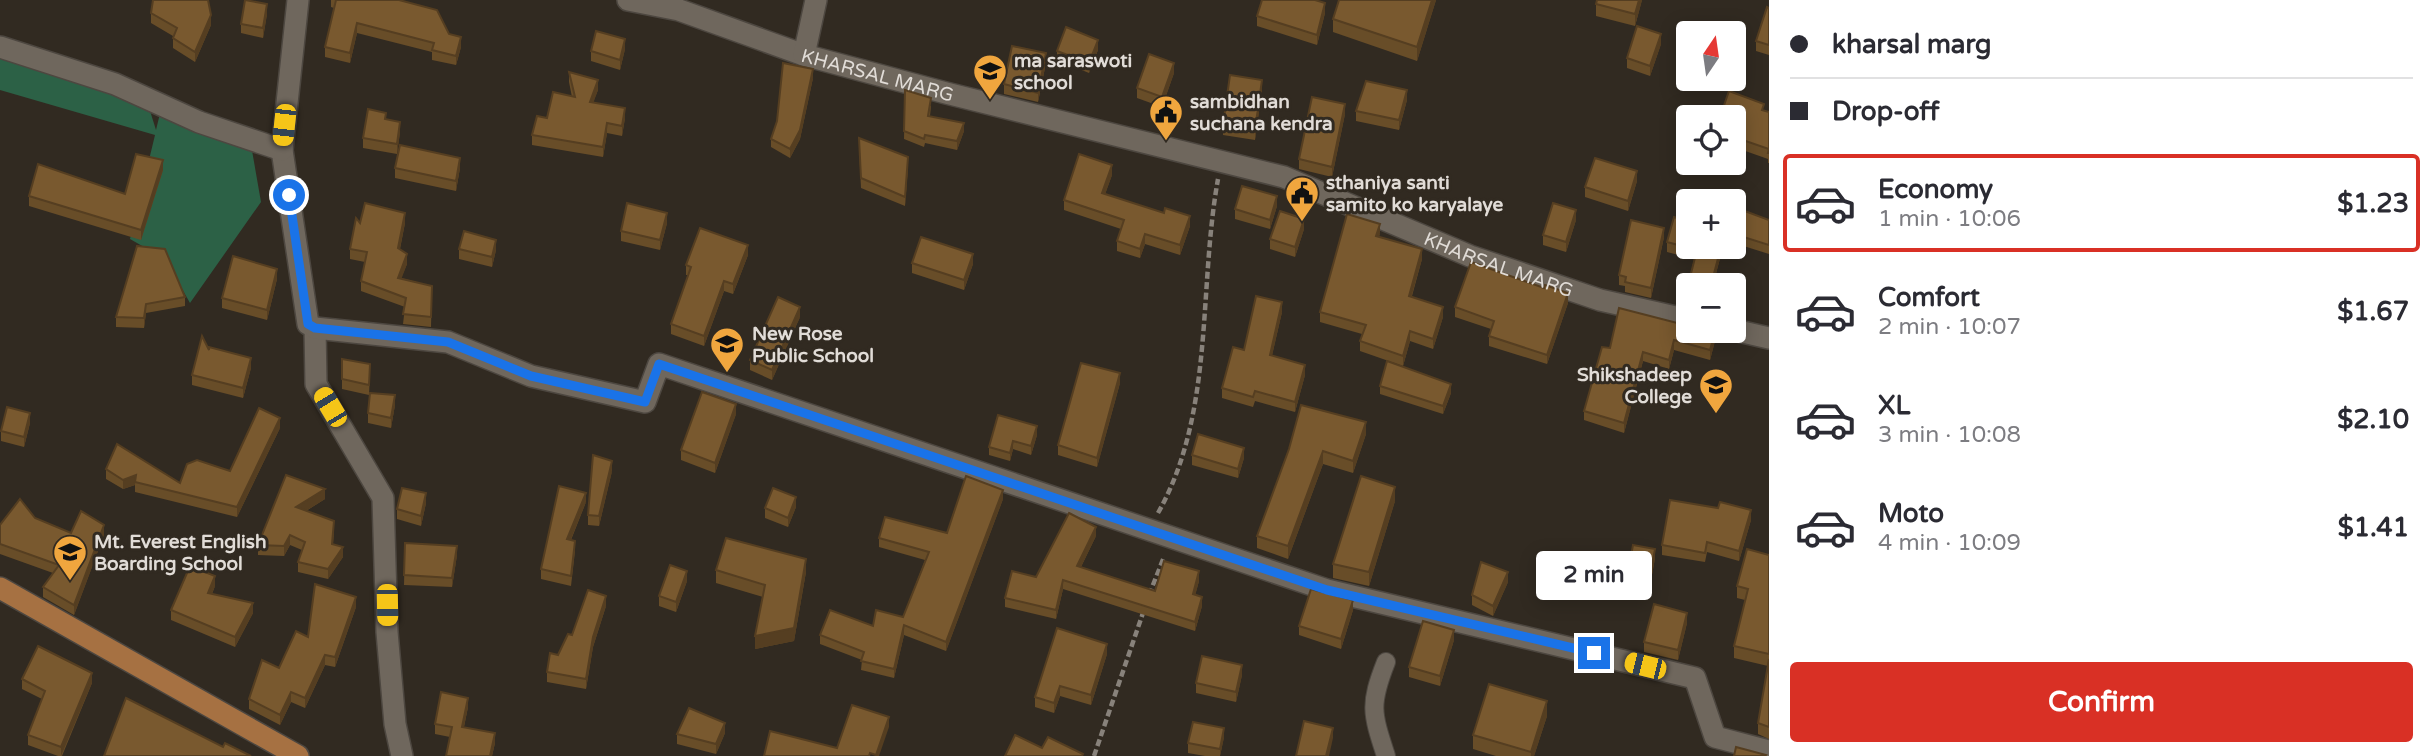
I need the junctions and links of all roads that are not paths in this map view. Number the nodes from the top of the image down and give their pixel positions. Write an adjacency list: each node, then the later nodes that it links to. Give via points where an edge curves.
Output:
1 (298, 0): 6 (street)
2 (628, 0): 5 (street, KHARSAL MARG, via 679,9)
3 (817, 0): 5 (street)
4 (0, 47): 6 (street, via 115,84 199,122)
5 (804, 55): 7 (street, KHARSAL MARG, via 1284,177 1480,259 1600,300)
6 (282, 149): 8 (street, via 308,324)
7 (1676, 317)
8 (315, 328): 13 (street, via 448,342 531,376 645,402 659,364 1327,590 1695,678 1715,737); 15 (street, via 316,384 383,498 387,632)
9 (1746, 333): 10 (street)
10 (1769, 338)
11 (0, 589): 14 (main road)
12 (1386, 662): 16 (street, via 1374,693 1374,717)
13 (1769, 751)
14 (298, 756)
15 (402, 756)
16 (1386, 756)

